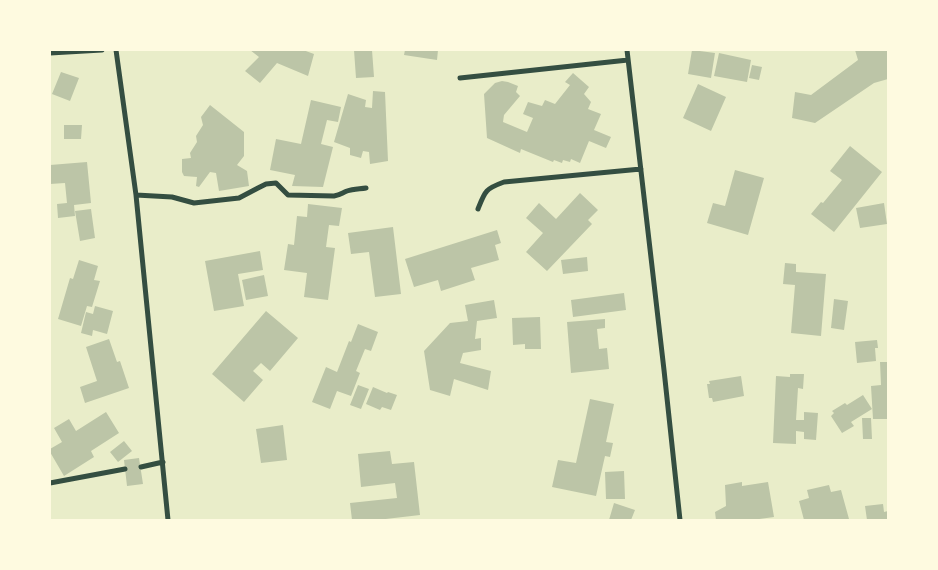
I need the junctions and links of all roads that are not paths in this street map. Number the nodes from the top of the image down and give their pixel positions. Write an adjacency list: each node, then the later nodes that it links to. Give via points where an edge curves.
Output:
1 (102, 50): 4 (street)
2 (116, 50): 9 (street)
3 (627, 50): 5 (street)
4 (50, 53)
5 (628, 60): 6 (street); 7 (street)
6 (460, 78)
7 (641, 169): 10 (street, via 504,182 490,187); 16 (street)
8 (366, 188): 9 (street, via 334,196 288,195 276,183 266,184 240,198 194,203)
9 (136, 195): 11 (street)
10 (478, 209)
11 (163, 462): 12 (street); 15 (street)
12 (141, 467)
13 (125, 469): 14 (street)
14 (50, 483)
15 (168, 520)
16 (680, 520)

